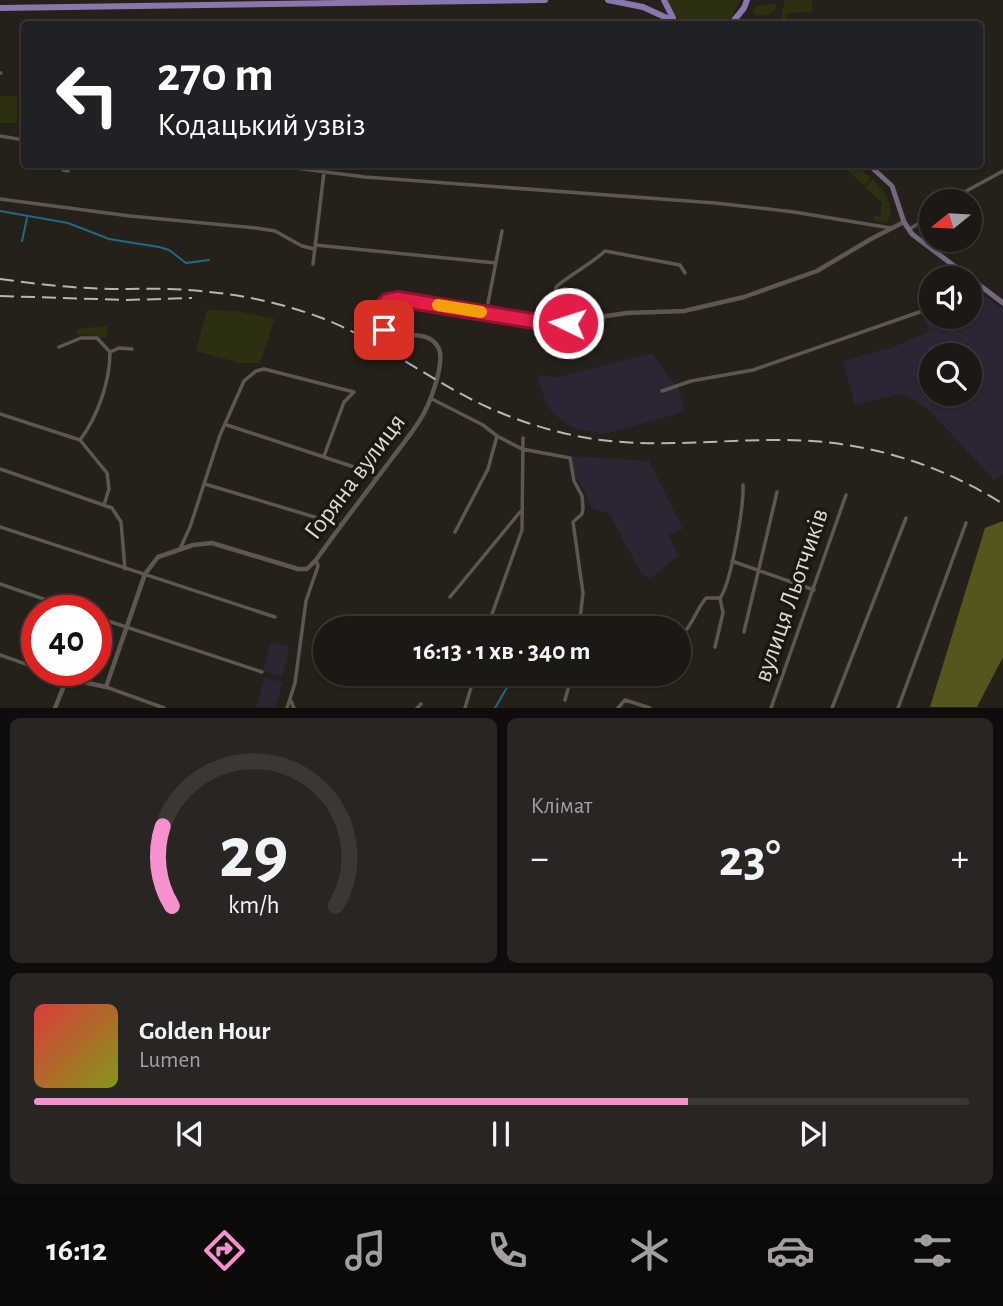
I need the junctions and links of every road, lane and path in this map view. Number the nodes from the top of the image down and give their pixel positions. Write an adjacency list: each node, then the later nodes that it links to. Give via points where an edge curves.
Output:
1 (545, 0): 5 (main road)
2 (608, 0): 8 (main road, via 643,7)
3 (664, 0): 9 (main road)
4 (748, 0): 10 (main road)
5 (311, 2): 6 (main road)
6 (54, 4): 7 (main road)
7 (0, 8)
8 (674, 21)
9 (676, 21)
10 (733, 21)
11 (0, 136): 12 (street)
12 (21, 140)
13 (63, 168): 16 (street)
14 (294, 168): 18 (street)
15 (872, 168): 21 (main road, via 892,186)
16 (68, 171)
17 (1003, 171): 19 (street)
18 (324, 172): 23 (street, via 715,203); 26 (street)
19 (970, 189)
20 (0, 199): 26 (street, via 256,228)
21 (904, 222): 23 (street); 24 (main road)
22 (919, 223): 24 (street)
23 (891, 228): 35 (street, via 817,271 744,297 684,311 627,313)
24 (908, 230): 29 (main road)
25 (502, 231): 27 (street)
26 (314, 247): 27 (street); 28 (street)
27 (496, 263): 32 (street)
28 (313, 264)
29 (954, 266)
30 (685, 274): 35 (street, via 680,265 605,251 556,287)
31 (982, 287): 33 (main road)
32 (488, 303)
33 (1003, 303)
34 (919, 312): 39 (street, via 753,370)
35 (551, 324): 40 (street, Горяна вулиця, via 398,299 383,304 377,317 380,327 419,336 438,346 439,370)
36 (59, 347): 38 (street, via 81,338 97,338)
37 (132, 349): 38 (street)
38 (110, 352): 45 (street, via 96,412)
39 (662, 391)
40 (430, 397): 43 (street); 49 (street, Горяна вулиця, via 423,415)
41 (0, 414): 45 (street)
42 (227, 425): 47 (street); 47 (street, via 244,381 256,371 264,369 354,392 344,402); 50 (street)
43 (497, 436): 46 (street); 60 (street, via 488,469)
44 (523, 438): 46 (street)
45 (80, 440): 54 (street, via 107,473)
46 (522, 449): 55 (street); 73 (street, via 570,458 583,508 573,522 583,593)
47 (323, 457): 49 (street)
48 (0, 469): 54 (street)
49 (377, 478): 58 (street, Горяна вулиця)
50 (205, 484): 58 (street); 61 (street)
51 (743, 485): 63 (street)
52 (777, 492): 65 (street)
53 (846, 495): 68 (street, вулиця Льотчиків)
54 (104, 505): 64 (street, via 119,516)
55 (521, 510): 70 (street); 72 (street, via 519,543)
56 (906, 518): 98 (street)
57 (966, 523): 99 (street)
58 (341, 525): 62 (street, Горяна вулиця)
59 (0, 527): 64 (street)
60 (455, 532)
61 (180, 548): 62 (street, via 212,542 303,569); 66 (street, via 158,556)
62 (316, 560): 88 (street, Горяна вулиця)
63 (732, 561): 65 (street); 71 (street)
64 (125, 569): 66 (street)
65 (759, 570): 68 (street); 78 (street)
66 (145, 574): 74 (street); 76 (street)
67 (0, 584): 69 (street)
68 (814, 590): 97 (street, вулиця Льотчиків)
69 (32, 595)
70 (450, 597)
71 (720, 598): 77 (street, via 706,598); 79 (street, via 723,613)
72 (492, 616)
73 (580, 616)
74 (275, 617)
75 (112, 622): 76 (street)
76 (127, 627): 82 (street); 87 (street)
77 (691, 627)
78 (744, 632)
79 (715, 647)
80 (0, 655): 81 (street)
81 (21, 662)
82 (262, 672)
83 (64, 686): 90 (street)
84 (101, 686): 87 (street)
85 (472, 686): 94 (street)
86 (569, 686): 89 (street)
87 (106, 687): 91 (street)
88 (290, 699): 92 (street, Горяна вулиця); 93 (street)
89 (565, 700)
90 (55, 708)
91 (164, 708)
92 (287, 708)
93 (294, 708)
94 (466, 708)
95 (618, 708): 96 (street, via 625,699)
96 (650, 708)
97 (771, 708)
98 (832, 708)
99 (898, 708)

